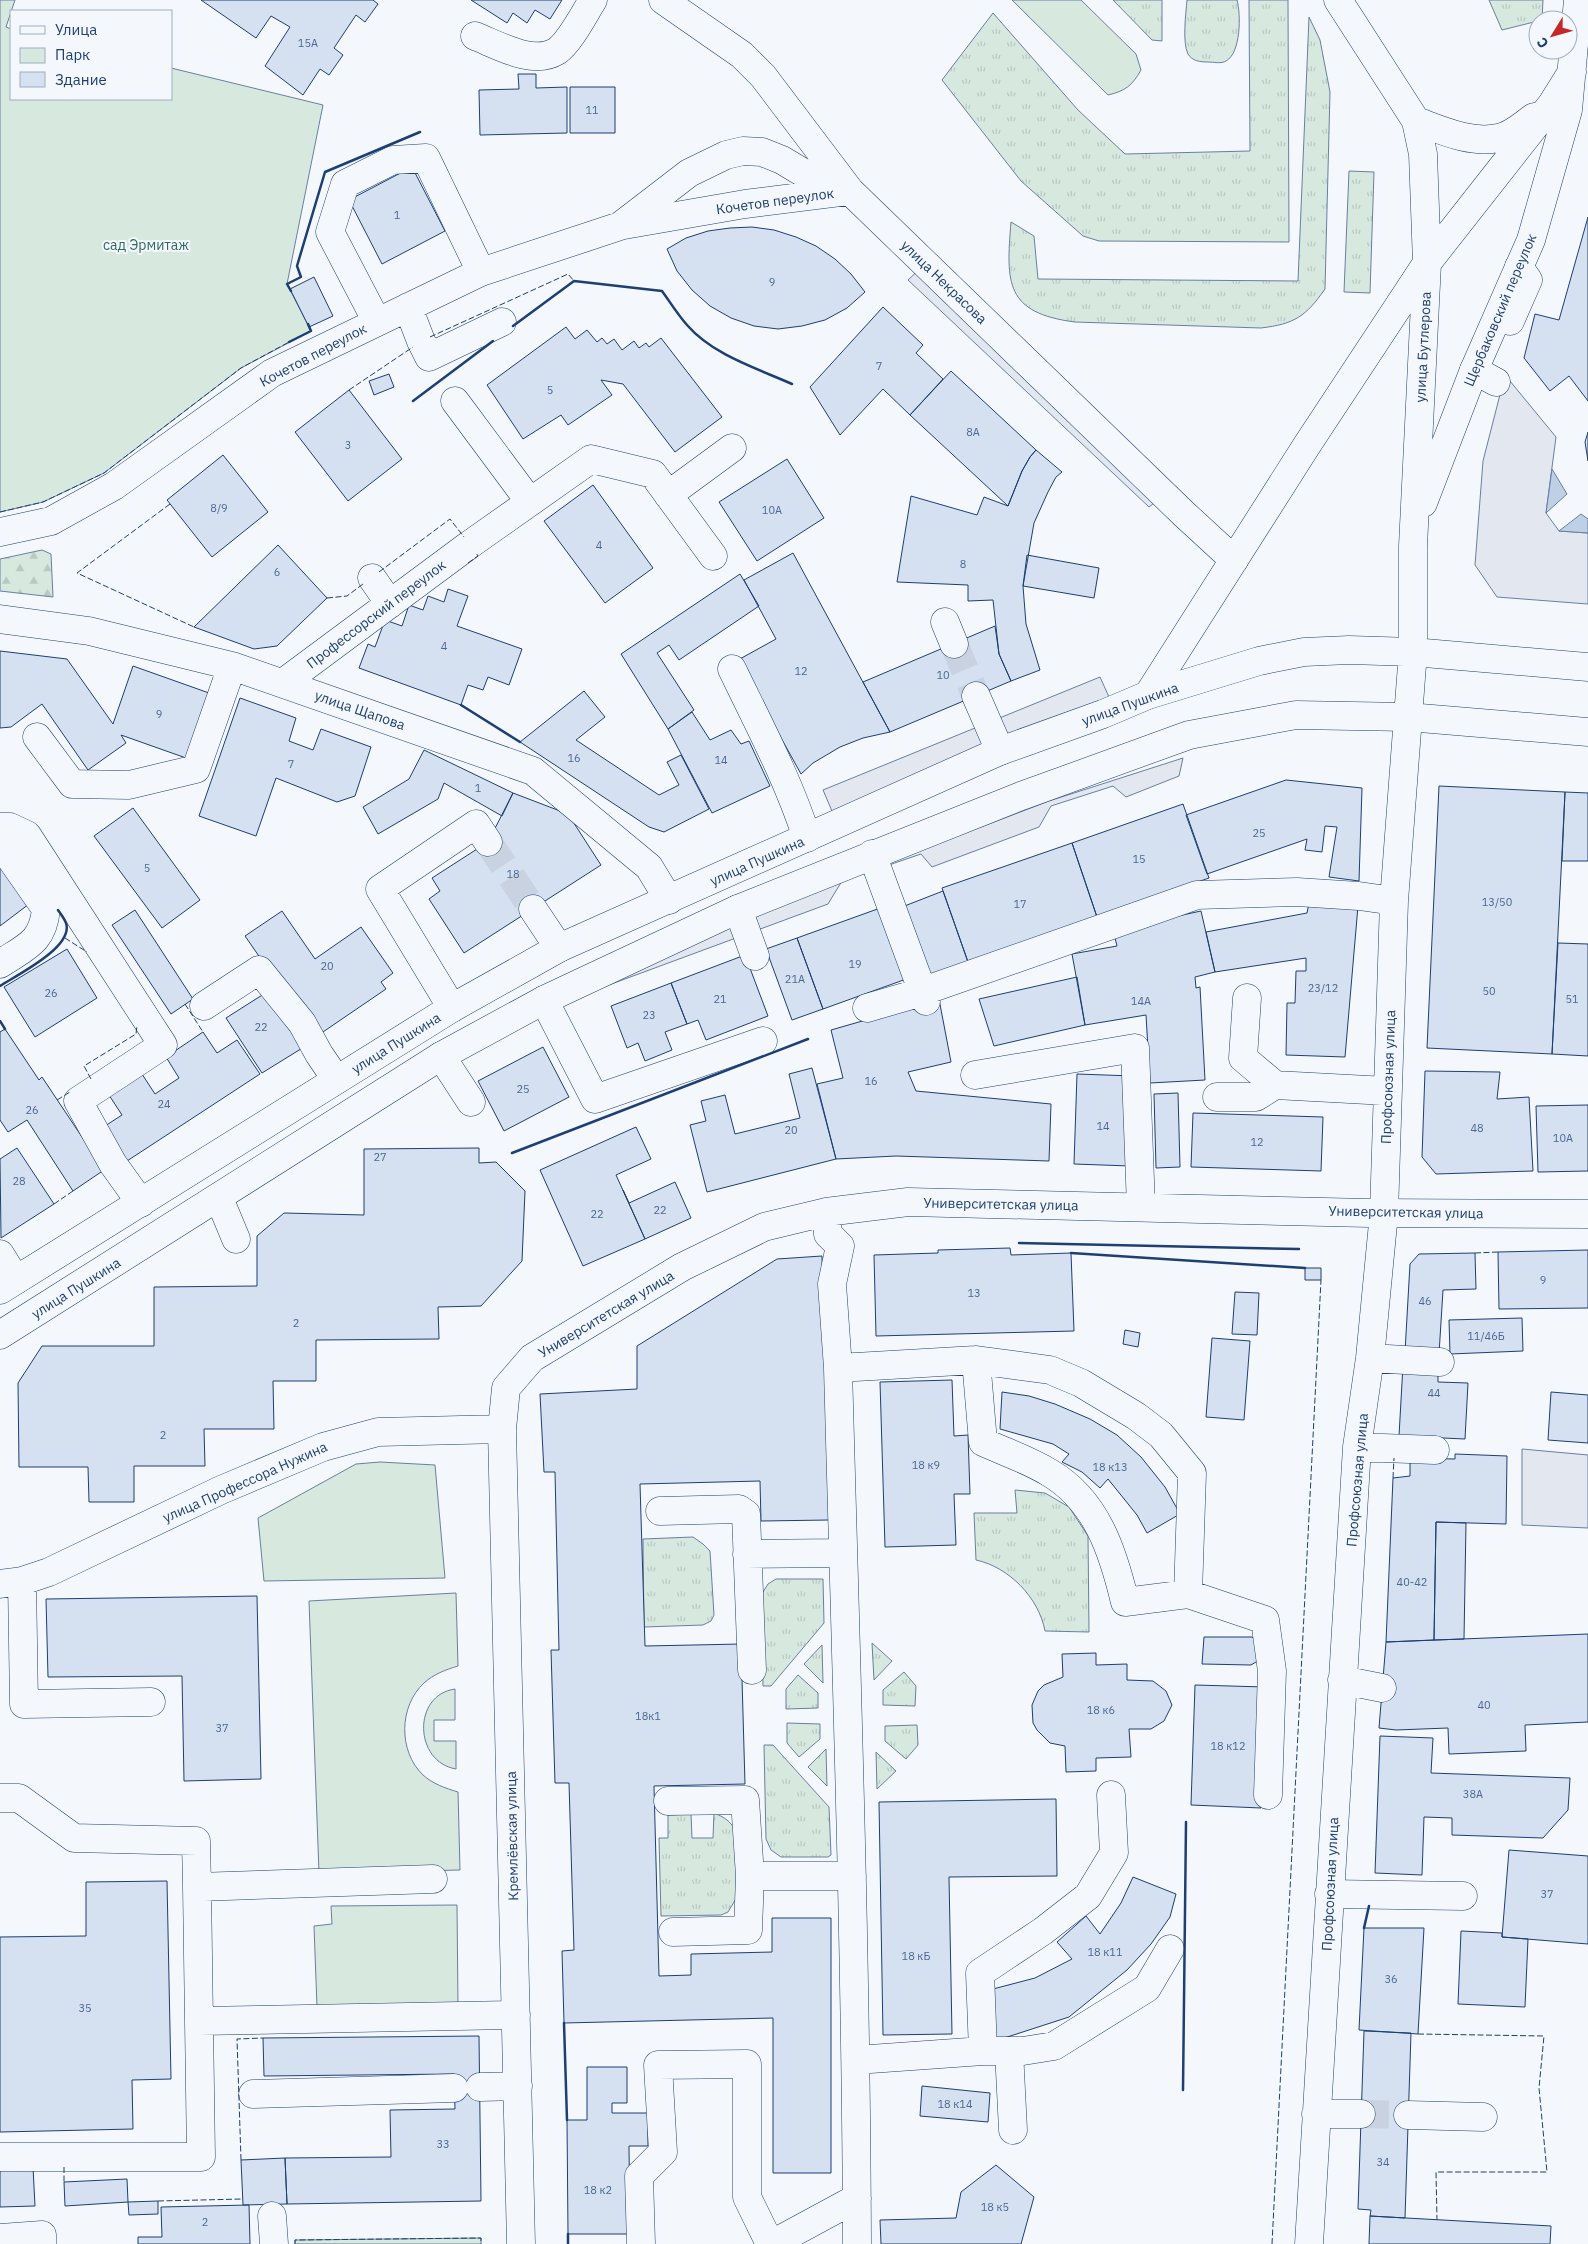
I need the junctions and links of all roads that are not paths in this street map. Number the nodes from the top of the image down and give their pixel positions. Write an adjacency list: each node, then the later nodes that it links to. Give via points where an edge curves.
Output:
1 (593, 0): 5 (street, via 566,42 558,51 546,56 521,54)
2 (663, 0): 9 (street, улица Некрасова, via 742,55 763,76)
3 (1338, 0): 8 (street, улица Бутлерова)
4 (1578, 0): 6 (street, Щербаковский переулок)
5 (475, 36)
6 (1572, 72): 7 (street); 20 (street, Щербаковский переулок, via 1568,110 1531,240 1485,345 1485,376)
7 (1552, 104): 8 (street, via 1500,138 1461,136); 11 (street)
8 (1416, 122): 11 (street, улица Бутлерова, via 1423,154)
9 (850, 191): 10 (street, Кочетов переулок, via 745,204); 10 (street, Кочетов переулок, via 762,152 743,151 726,155 689,173); 23 (street, улица Некрасова)
10 (620, 226): 12 (street, Кочетов переулок)
11 (1427, 263): 20 (street, улица Бутлерова); 23 (street)
12 (481, 272): 13 (street, Кочетов переулок); 14 (street, via 426,158 393,160 345,184 330,232)
13 (408, 307): 14 (street, Кочетов переулок); 15 (street, via 429,357)
14 (377, 322): 21 (street, Кочетов переулок, via 272,373 114,486 51,521)
15 (502, 322)
16 (455, 400): 19 (street)
17 (732, 448): 18 (street)
18 (668, 495): 19 (street, Профессорский переулок, via 652,474 591,458); 22 (street)
19 (530, 502): 25 (street, Профессорский переулок)
20 (1414, 525): 27 (street, улица Бутлерова)
21 (0, 532)
22 (713, 556)
23 (1234, 560): 32 (street)
24 (372, 578): 25 (street)
25 (390, 604): 31 (street, Профессорский переулок)
26 (0, 619): 28 (street, улица Щапова, via 89,631)
27 (1413, 652): 29 (street, улица Пушкина); 32 (street, улица Пушкина, via 1304,652); 34 (street, улица Бутлерова)
28 (232, 666): 31 (street, улица Щапова); 36 (street, via 196,769 129,785 72,784)
29 (1588, 667)
30 (732, 669): 39 (street, via 788,784)
31 (284, 683): 43 (street, улица Щапова, via 533,771 649,867)
32 (1148, 695): 37 (street, улица Пушкина)
33 (976, 696): 37 (street)
34 (1408, 717): 35 (street, улица Пушкина); 42 (street, улица Пушкина, via 1296,715 1189,735); 44 (street, Профсоюзная улица)
35 (1588, 732)
36 (38, 737)
37 (1000, 751): 39 (street, улица Пушкина)
38 (0, 827): 65 (street, via 10,827 26,835 163,1045 78,1101 113,1164)
39 (807, 838): 43 (street, улица Пушкина)
40 (488, 842): 54 (street, via 476,824 380,889)
41 (0, 848): 49 (street, via 46,909 44,925 36,939)
42 (872, 854): 46 (street, улица Пушкина); 50 (street)
43 (669, 900): 47 (street, улица Пушкина)
44 (1394, 902): 50 (street, via 1298,892 1197,894); 61 (street, Профсоюзная улица)
45 (533, 909): 47 (street)
46 (738, 909): 48 (street); 52 (street, улица Пушкина)
47 (559, 948): 54 (street, улица Пушкина)
48 (755, 956)
49 (0, 964)
50 (924, 996): 55 (street)
51 (1247, 998): 60 (street, via 1242,1058)
52 (544, 1000): 56 (street, via 595,1098); 57 (street, улица Пушкина)
53 (204, 1006): 59 (street, via 259,970 302,1023)
54 (452, 1008): 59 (street, улица Пушкина)
55 (867, 1008)
56 (763, 1041)
57 (441, 1056): 63 (street); 64 (street, улица Пушкина)
58 (975, 1075): 66 (street, via 1135,1048)
59 (336, 1079): 65 (street, улица Пушкина)
60 (1275, 1085): 61 (street); 62 (street, via 1256,1097)
61 (1387, 1091): 68 (street, Профсоюзная улица)
62 (1217, 1096)
63 (471, 1102)
64 (219, 1198): 70 (street); 73 (street, улица Пушкина)
65 (141, 1203): 72 (street, улица Пушкина)
66 (1142, 1207): 67 (street, Университетская улица, via 908,1202); 68 (street, Университетская улица)
67 (826, 1212): 77 (street, via 828,1234 840,1246 832,1284); 78 (street, Университетская улица, via 764,1227 682,1268 532,1358 506,1388)
68 (1384, 1213): 69 (street, Университетская улица); 74 (street, Профсоюзная улица)
69 (1588, 1214)
70 (236, 1239)
71 (0, 1254): 72 (street)
72 (8, 1285)
73 (0, 1335)
74 (1370, 1358): 76 (street); 79 (street, Профсоюзная улица)
75 (976, 1360): 77 (street); 85 (street, via 983,1442 1051,1473 1072,1491 1104,1534 1125,1602); 85 (street, via 1050,1370 1113,1401 1161,1435 1192,1473)
76 (1440, 1362)
77 (838, 1368): 82 (street)
78 (502, 1429): 84 (street, улица Профессора Нужина, via 378,1432 323,1447 221,1490 49,1572); 102 (street, Кремлёвская улица)
79 (1357, 1447): 80 (street); 87 (street, Профсоюзная улица)
80 (1435, 1450)
81 (660, 1511): 83 (street, via 742,1510 746,1518)
82 (843, 1553): 83 (street); 95 (street)
83 (748, 1554): 86 (street)
84 (11, 1582): 89 (street, via 24,1704)
85 (1188, 1594): 91 (street, via 1265,1620 1272,1670)
86 (752, 1670)
87 (1342, 1680): 88 (street); 98 (street, Профсоюзная улица)
88 (1382, 1688)
89 (151, 1702)
90 (1111, 1795): 104 (street, via 1114,1853 1088,1896 980,1973)
91 (1268, 1795)
92 (0, 1798): 97 (street, via 18,1798 74,1838 196,1841)
93 (668, 1801): 94 (street, via 745,1800)
94 (750, 1876): 95 (street); 100 (street, via 748,1930)
95 (852, 1876): 105 (street)
96 (433, 1879): 97 (street)
97 (197, 1887): 103 (street)
98 (1329, 1894): 99 (street); 108 (street, Профсоюзная улица)
99 (1463, 1896)
100 (673, 1932)
101 (1170, 1949): 104 (street, via 1147,1988 1054,2046)
102 (516, 2015): 103 (street); 106 (street, Кремлёвская улица)
103 (199, 2021): 113 (street, via 201,2157)
104 (996, 2051): 105 (street); 112 (street)
105 (856, 2060): 114 (street)
106 (518, 2086): 107 (street); 119 (street, Кремлёвская улица)
107 (253, 2094)
108 (1316, 2114): 109 (street); 123 (street, Профсоюзная улица)
109 (1361, 2114)
110 (1408, 2115): 111 (street)
111 (1483, 2116)
112 (1013, 2130)
113 (0, 2158)
114 (857, 2198): 121 (street); 122 (street)
115 (272, 2216): 118 (street)
116 (0, 2238): 117 (street, via 42,2235)
117 (42, 2244)
118 (274, 2244)
119 (521, 2244)
120 (641, 2244): 121 (street, via 639,2176 663,2152 658,2065 747,2064 747,2197)
121 (771, 2244)
122 (857, 2244)
123 (1309, 2244)

